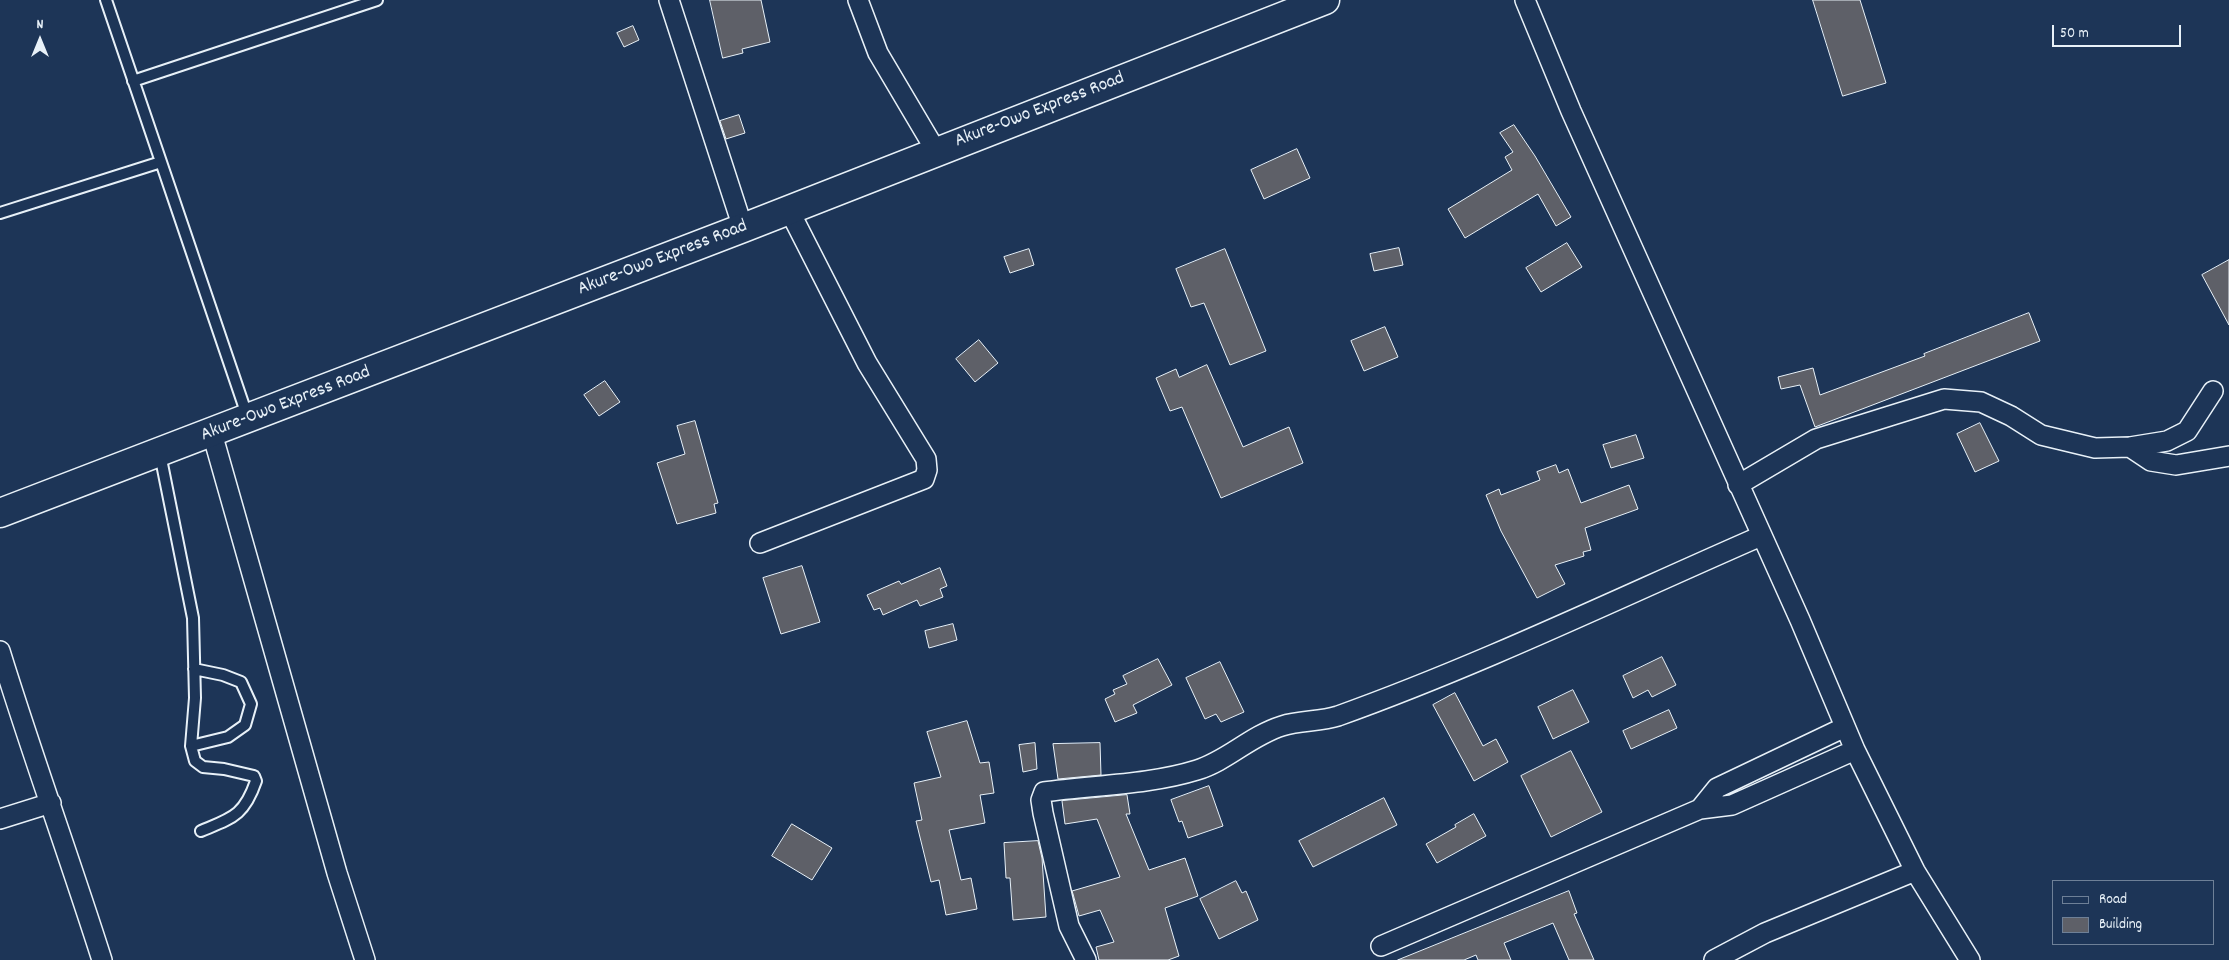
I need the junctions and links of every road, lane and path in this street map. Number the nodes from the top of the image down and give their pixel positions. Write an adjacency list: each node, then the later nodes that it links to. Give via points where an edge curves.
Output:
1 (106, 0): 7 (lane)
2 (376, 0): 7 (lane)
3 (669, 0): 12 (street)
4 (858, 0): 8 (street, via 878,53)
5 (1325, 0): 8 (highway, Akure-Owo Express Road)
6 (1525, 0): 19 (street)
7 (133, 81): 9 (lane)
8 (936, 151): 10 (highway, Akure-Owo Express Road)
9 (161, 162): 11 (lane); 14 (lane)
10 (789, 210): 12 (highway, Akure-Owo Express Road); 22 (street, via 866,363 926,459 927,470 924,479)
11 (0, 214)
12 (743, 228): 14 (highway, Akure-Owo Express Road)
13 (2213, 391): 16 (street, via 2187,431 2167,441)
14 (249, 419): 15 (highway, Akure-Owo Express Road)
15 (212, 433): 17 (highway, Akure-Owo Express Road); 35 (street)
16 (2130, 448): 18 (street, via 2151,462 2176,466); 19 (street, via 2094,448 2041,436 2011,416 1981,402 1944,399 1816,440)
17 (160, 453): 20 (highway, Akure-Owo Express Road); 24 (lane, via 193,618)
18 (2229, 456)
19 (1738, 486): 21 (street)
20 (0, 513)
21 (1761, 536): 25 (street); 36 (street, via 1518,645 1336,717 1284,725 1263,732 1196,770 1147,780 1044,792 1041,800 1043,813 1069,926)
22 (760, 543)
23 (0, 651): 28 (street)
24 (194, 669): 26 (lane); 26 (lane, via 241,682 251,704 245,725 228,737)
25 (1844, 727): 27 (street); 29 (street, via 1717,788)
26 (191, 746): 31 (lane, via 195,761 203,767 254,776 256,781 252,794 235,817)
27 (1855, 750): 29 (street, via 1732,805); 32 (street)
28 (51, 803): 30 (street); 34 (street)
29 (1700, 809): 33 (street)
30 (0, 819)
31 (201, 831)
32 (1915, 871): 37 (street, via 1809,914); 38 (street)
33 (1381, 946)
34 (102, 960)
35 (365, 960)
36 (1086, 960)
37 (1715, 960)
38 (1970, 960)

